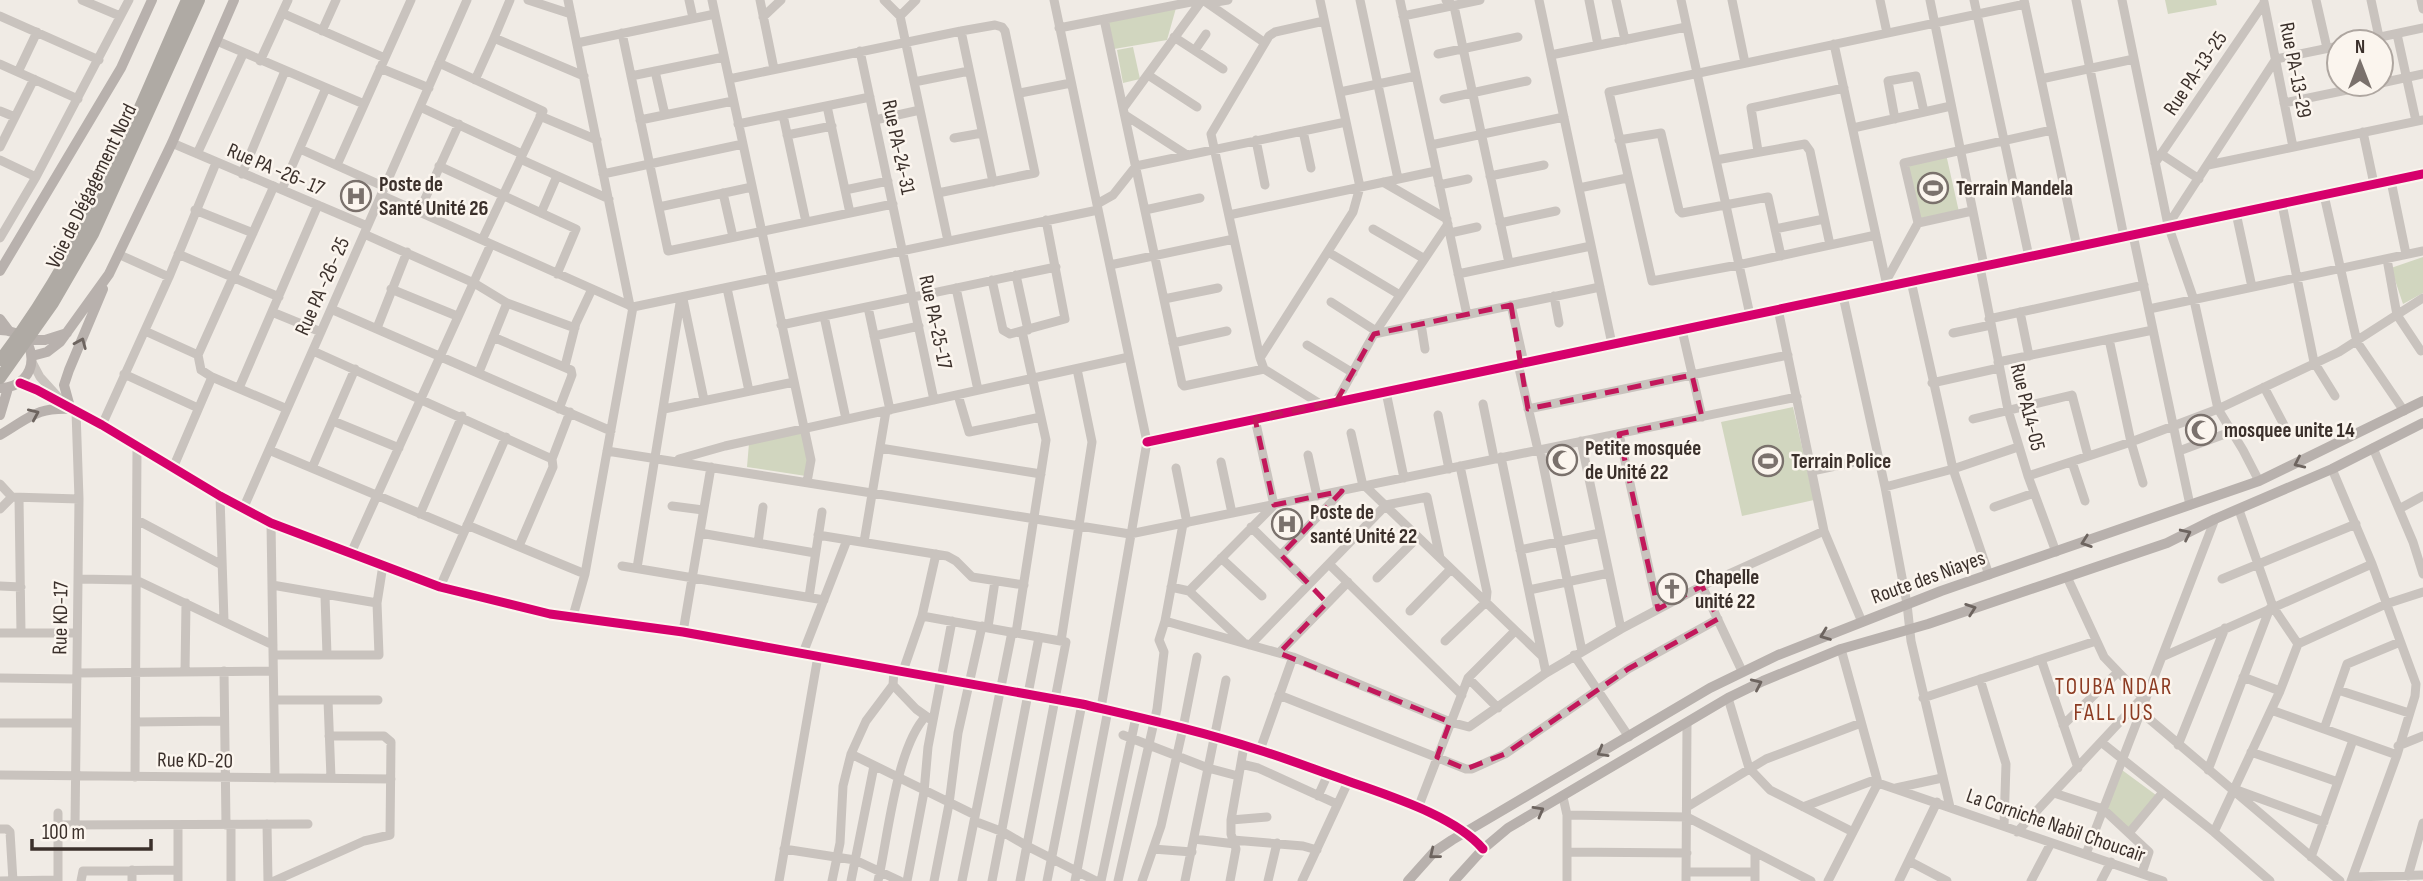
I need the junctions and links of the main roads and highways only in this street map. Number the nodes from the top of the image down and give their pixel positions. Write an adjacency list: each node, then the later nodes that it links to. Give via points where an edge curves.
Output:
1 (152, 0): 5 (main road, via 121,68)
2 (187, 0): 12 (highway, Voie de Dégagement Nord, bridge, via 84,229 45,298)
3 (199, 0): 13 (highway, Voie de Dégagement Nord, bridge, via 93,234)
4 (234, 0): 6 (main road, via 173,143)
5 (2, 266)
6 (109, 274): 9 (main road); 17 (main road, one-way to 6, via 34,412 71,408 64,385)
7 (0, 320): 8 (main road)
8 (4, 330): 10 (main road)
9 (67, 333): 10 (main road); 11 (main road, via 52,349)
10 (25, 340): 11 (main road)
11 (32, 359): 13 (main road, via 20,383)
12 (0, 360)
13 (3, 385): 15 (main road)
14 (2423, 401): 18 (main road, Route des Niayes, one-way to 18, via 2259,481 1907,604 1742,671 1434,852)
15 (0, 415)
16 (2423, 423): 19 (main road, Route des Niayes, one-way to 16, via 1508,828 1728,698 1842,649 2167,543)
17 (0, 435)
18 (1408, 881)
19 (1454, 881)

